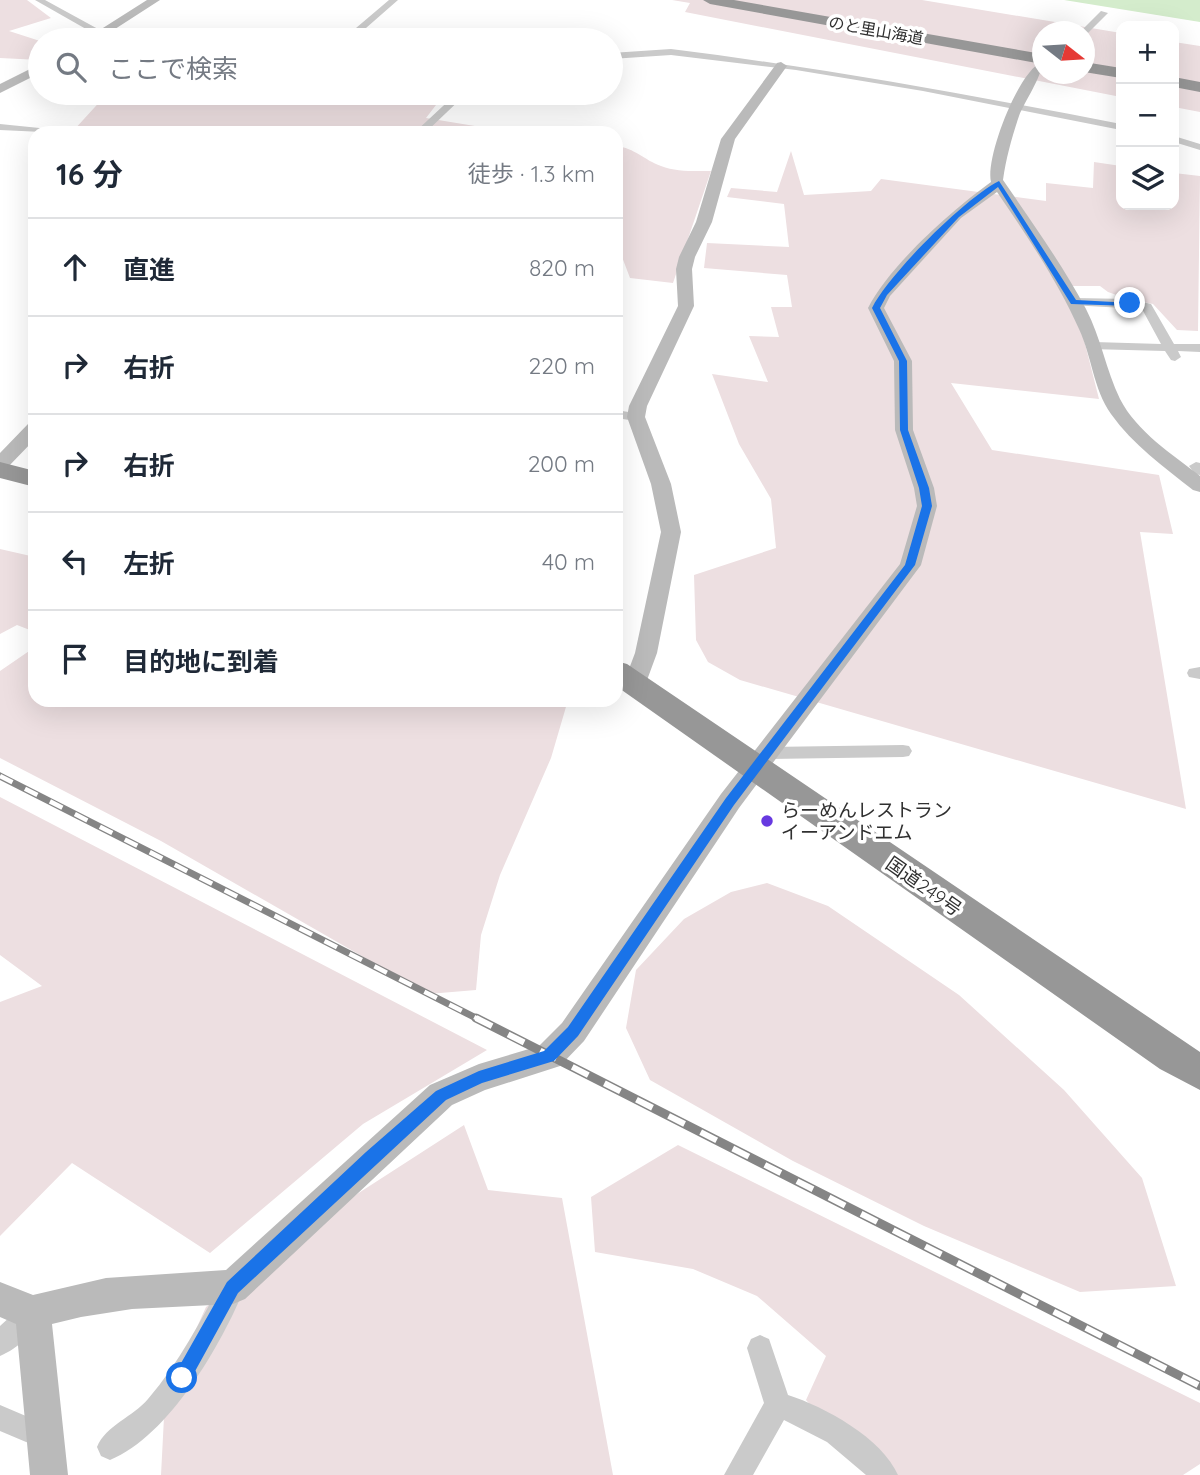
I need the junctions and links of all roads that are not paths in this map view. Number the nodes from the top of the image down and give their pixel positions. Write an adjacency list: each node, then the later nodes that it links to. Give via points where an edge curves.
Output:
1 (39, 0): 8 (street)
2 (155, 0): 9 (street)
3 (394, 0): 10 (street)
4 (710, 0): 12 (highway, のと里山海道)
5 (729, 0): 13 (highway, のと里山海道)
6 (1104, 13): 7 (street)
7 (1095, 22)
8 (90, 28)
9 (110, 28)
10 (361, 28)
11 (623, 54): 14 (street, via 671,52)
12 (1032, 55)
13 (1032, 55)
14 (781, 65): 23 (street); 36 (street, via 728,139 704,222 687,257 686,306)
15 (1095, 67): 16 (highway)
16 (1116, 70)
17 (28, 74): 21 (street)
18 (1032, 77): 23 (street)
19 (1179, 81): 20 (highway)
20 (1200, 85)
21 (0, 89)
22 (449, 105): 24 (street)
23 (1015, 107): 25 (street); 30 (street, via 996,176)
24 (427, 126)
25 (1116, 126)
26 (0, 127): 27 (street)
27 (28, 130)
28 (1179, 141): 29 (street)
29 (1200, 147)
30 (999, 183): 31 (street); 44 (street, via 956,215 883,294 876,308 903,361 904,430 927,506 910,565)
31 (1074, 302): 32 (street); 34 (street, via 1147,307)
32 (1094, 345): 34 (street); 41 (street, via 1108,393 1119,411 1143,440)
33 (1200, 348): 34 (street)
34 (1172, 352)
35 (623, 415): 36 (street)
36 (636, 417): 42 (street, via 662,484 671,532 646,653)
37 (28, 435): 38 (street)
38 (0, 464)
39 (0, 470): 40 (highway)
40 (28, 477)
41 (1200, 486)
42 (626, 678): 44 (highway, 国道249号)
43 (903, 751): 44 (street)
44 (763, 761): 45 (highway, 国道249号, via 976,922); 46 (street, via 730,801 573,1032 549,1056 441,1095)
45 (1200, 1072)
46 (233, 1287): 47 (street); 53 (street, via 182,1378 155,1412)
47 (16, 1306): 48 (street); 52 (street)
48 (0, 1343)
49 (760, 1348): 50 (street)
50 (778, 1405): 55 (street); 56 (street, via 838,1431)
51 (0, 1418): 52 (street)
52 (46, 1437): 54 (street)
53 (110, 1447)
54 (49, 1475)
55 (738, 1475)
56 (884, 1475)

